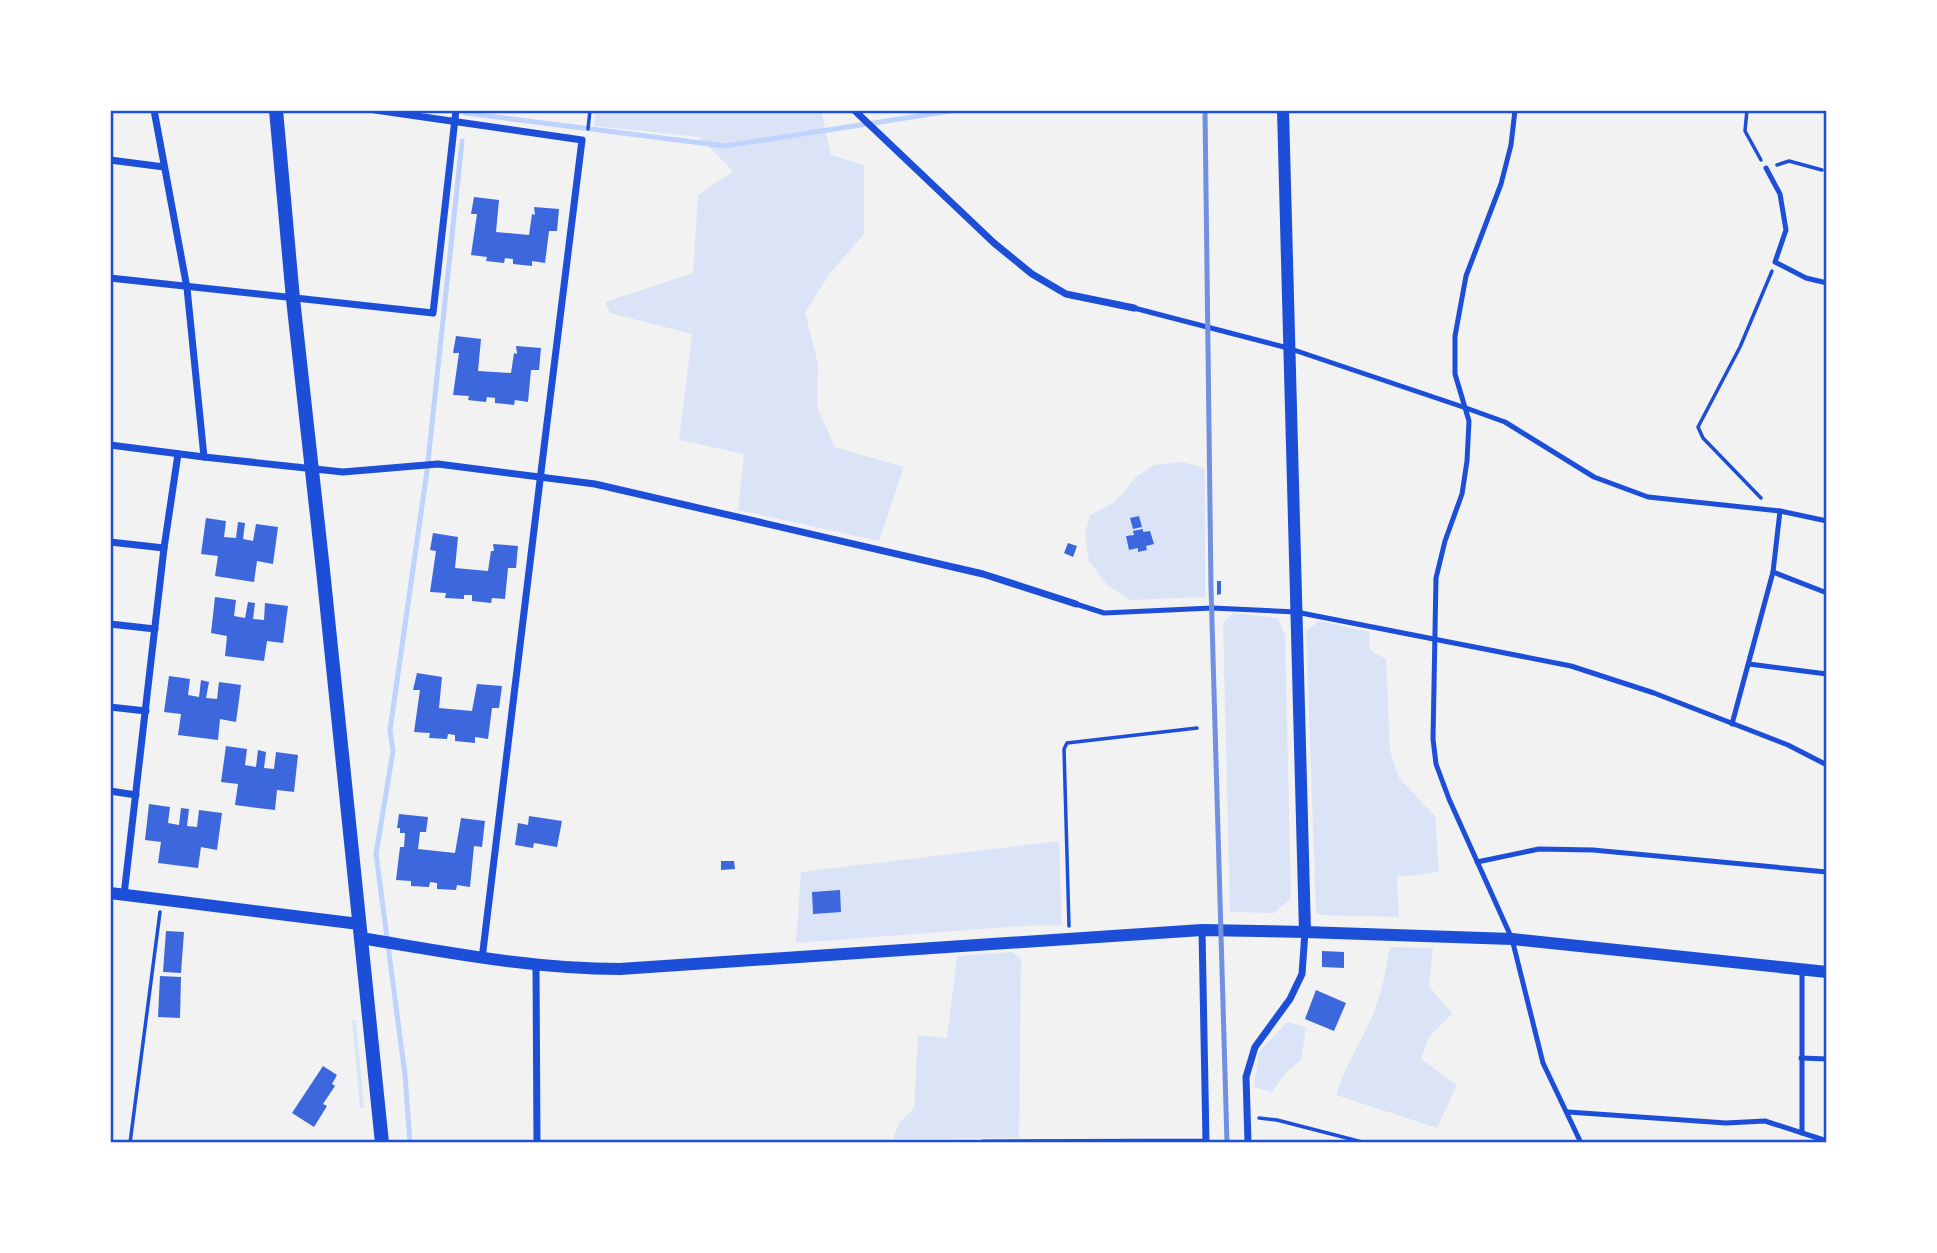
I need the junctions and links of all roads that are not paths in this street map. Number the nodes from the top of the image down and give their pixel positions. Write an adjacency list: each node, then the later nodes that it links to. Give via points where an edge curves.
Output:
1 (153, 110): 10 (street)
2 (276, 110): 15 (main road)
3 (375, 110): 8 (street)
4 (456, 110): 8 (street)
5 (1283, 110): 17 (street)
6 (1514, 110): 18 (lane, via 1501,184 1466,276 1455,336 1455,374)
7 (857, 111): 16 (street, via 1032,274 1066,294)
8 (455, 121): 15 (street, via 433,313); 23 (street, via 582,140)
9 (110, 160): 10 (street)
10 (164, 167): 14 (street)
11 (1766, 168): 13 (lane, via 1780,194 1786,230 1775,262)
12 (110, 278): 14 (street)
13 (1827, 283)
14 (187, 288): 15 (street); 21 (street)
15 (293, 299): 22 (main road)
16 (1134, 308): 17 (lane)
17 (1288, 348): 18 (lane); 31 (street)
18 (1466, 408): 24 (lane, via 1505,422 1594,477 1648,497); 34 (lane, via 1467,461 1462,494 1436,579)
19 (110, 445): 20 (street)
20 (178, 454): 21 (street); 27 (street)
21 (204, 457): 22 (street)
22 (312, 470): 23 (street, via 438,464); 48 (main road)
23 (541, 478): 30 (street, via 674,501 983,574); 51 (street)
24 (1780, 511): 25 (lane); 28 (lane)
25 (1827, 521)
26 (110, 542): 27 (street)
27 (164, 548): 33 (street)
28 (1773, 572): 29 (lane); 35 (lane)
29 (1827, 593)
30 (1076, 604): 31 (lane, via 1104,613 1212,608)
31 (1296, 612): 34 (lane); 49 (street)
32 (110, 624): 33 (street)
33 (155, 629): 38 (street)
34 (1434, 639): 39 (lane, via 1571,666); 43 (lane, via 1436,764)
35 (1749, 663): 36 (lane); 39 (lane)
36 (1827, 674)
37 (110, 707): 38 (street)
38 (146, 711): 42 (street)
39 (1732, 724): 40 (lane)
40 (1827, 765)
41 (110, 792): 42 (street)
42 (136, 795): 46 (street)
43 (1477, 862): 44 (lane, via 1539,849 1593,850); 50 (lane)
44 (1827, 872)
45 (110, 893): 46 (street)
46 (124, 895): 48 (street)
47 (1202, 930): 49 (street); 52 (street, via 620,969); 62 (street, via 1206,1142)
48 (360, 931): 51 (street); 60 (main road)
49 (1305, 932): 50 (street); 63 (street, via 1302,974 1255,1048 1245,1077)
50 (1512, 939): 53 (street); 57 (lane, via 1543,1063)
51 (482, 959): 52 (street)
52 (536, 965): 61 (street)
53 (1802, 970): 54 (street); 55 (lane)
54 (1827, 972)
55 (1801, 1058): 56 (lane); 58 (lane)
56 (1827, 1059)
57 (1568, 1112): 58 (lane, via 1765,1121); 64 (lane)
58 (1802, 1133): 59 (lane)
59 (1827, 1141)
60 (382, 1143)
61 (537, 1143)
62 (984, 1143)
63 (1248, 1143)
64 (1581, 1143)

